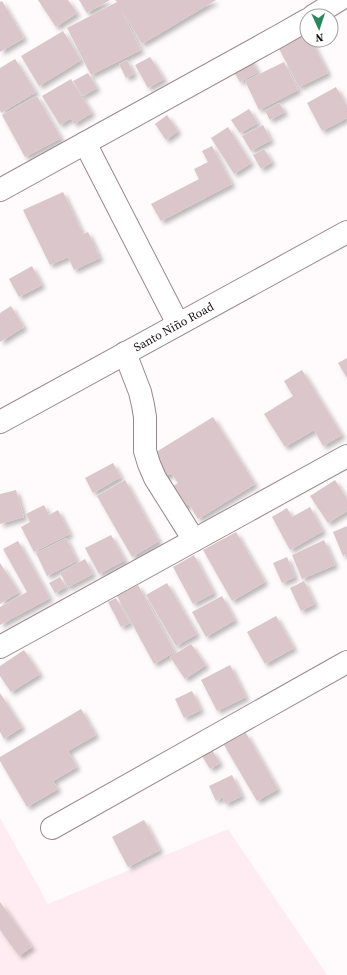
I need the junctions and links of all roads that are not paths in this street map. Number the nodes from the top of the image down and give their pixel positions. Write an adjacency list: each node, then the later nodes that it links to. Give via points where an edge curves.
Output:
1 (339, 0): 2 (street)
2 (326, 8)
3 (299, 25): 4 (street)
4 (85, 142): 5 (street); 7 (street)
5 (0, 190)
6 (347, 232): 7 (street, Santo Niño Road)
7 (178, 324): 8 (street, Santo Niño Road)
8 (125, 353): 9 (street, Santo Niño Road); 11 (street, via 143,405 145,451 149,464)
9 (0, 422)
10 (347, 456): 11 (street)
11 (194, 540): 12 (street)
12 (0, 647)
13 (347, 662): 14 (street)
14 (52, 828)

